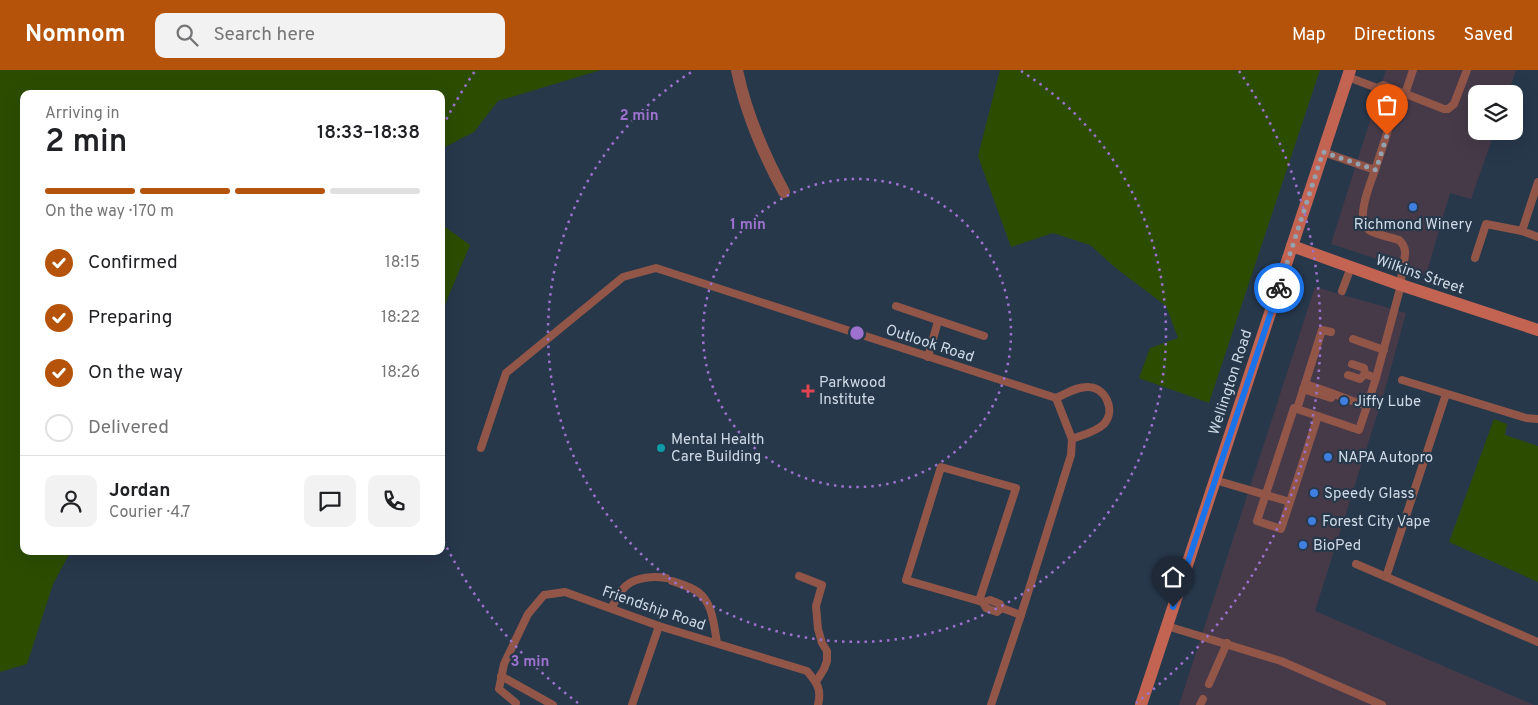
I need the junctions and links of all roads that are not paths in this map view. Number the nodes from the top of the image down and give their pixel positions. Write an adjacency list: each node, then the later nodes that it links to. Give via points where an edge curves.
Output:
1 (737, 70): 10 (street, via 750,119)
2 (1413, 70): 5 (lane)
3 (1467, 70): 5 (lane, via 1454,104 1448,109)
4 (1349, 73): 5 (lane, via 1377,88 1383,85); 7 (main road, Wellington Road)
5 (1405, 94)
6 (1392, 118): 8 (lane)
7 (1323, 152): 8 (lane); 13 (main road, Wellington Road)
8 (1376, 170): 16 (lane, via 1364,204 1364,222 1369,230 1402,243 1406,253)
9 (1538, 182): 11 (lane)
10 (784, 192)
11 (1522, 232): 12 (lane); 14 (lane, via 1486,224)
12 (1538, 237)
13 (1292, 246): 15 (main road, Wilkins Street); 41 (main road, Wellington Road)
14 (1476, 258)
15 (1351, 267): 16 (main road, Wilkins Street); 17 (lane)
16 (1401, 285): 20 (main road, Wilkins Street); 24 (lane)
17 (1342, 291)
18 (896, 306): 19 (lane)
19 (938, 321): 22 (lane); 25 (lane)
20 (1538, 330)
21 (1331, 332): 31 (lane, via 1322,330 1316,365)
22 (984, 336)
23 (1353, 339): 24 (lane)
24 (1384, 350): 29 (lane)
25 (928, 357): 34 (lane, Outlook Road); 40 (lane, Outlook Road, via 656,268 623,277 506,373)
26 (1352, 364): 27 (lane, via 1364,368)
27 (1365, 374): 28 (lane, via 1360,379); 29 (lane)
28 (1348, 375)
29 (1376, 378): 35 (lane)
30 (1402, 380): 32 (lane)
31 (1304, 386): 33 (lane, via 1330,391); 33 (lane, via 1331,398); 36 (lane)
32 (1446, 394): 38 (lane); 46 (lane)
33 (1334, 395): 35 (lane)
34 (1056, 398): 39 (lane); 39 (lane, via 1087,386 1105,395 1109,405 1105,423)
35 (1367, 406): 37 (lane, via 1359,430)
36 (1297, 409): 37 (lane); 42 (lane, via 1294,408)
37 (1318, 416): 43 (lane)
38 (1538, 420)
39 (1072, 439): 49 (lane, via 1071,456)
40 (482, 448)
41 (1215, 480): 42 (lane); 51 (main road, Wellington Road)
42 (1266, 495): 43 (lane); 43 (lane, via 1257,521 1281,529)
43 (1290, 502)
44 (1356, 564): 46 (lane)
45 (800, 576): 56 (lane, via 822,585 816,606 818,629 827,651 827,661)
46 (1386, 577): 52 (lane)
47 (981, 602): 47 (lane, via 906,580 941,467 1016,488); 49 (lane, via 990,600)
48 (611, 608): 50 (lane, Friendship Road); 53 (lane, via 627,585 641,579 669,579 705,598); 55 (lane, Friendship Road, via 565,592 544,594 528,614 504,664)
49 (1021, 615): 62 (lane)
50 (659, 626): 53 (lane, Friendship Road); 60 (lane)
51 (1167, 626): 54 (lane); 63 (main road, Wellington Road)
52 (1538, 642)
53 (717, 643): 56 (lane, Friendship Road, via 807,671)
54 (1227, 643): 57 (lane); 64 (lane, via 1282,661)
55 (502, 676): 58 (lane, via 499,689); 59 (lane)
56 (816, 682): 61 (lane, via 821,694)
57 (1209, 684)
58 (516, 703)
59 (553, 705)
60 (632, 705)
61 (818, 705)
62 (991, 705)
63 (1141, 705)
64 (1382, 705)

